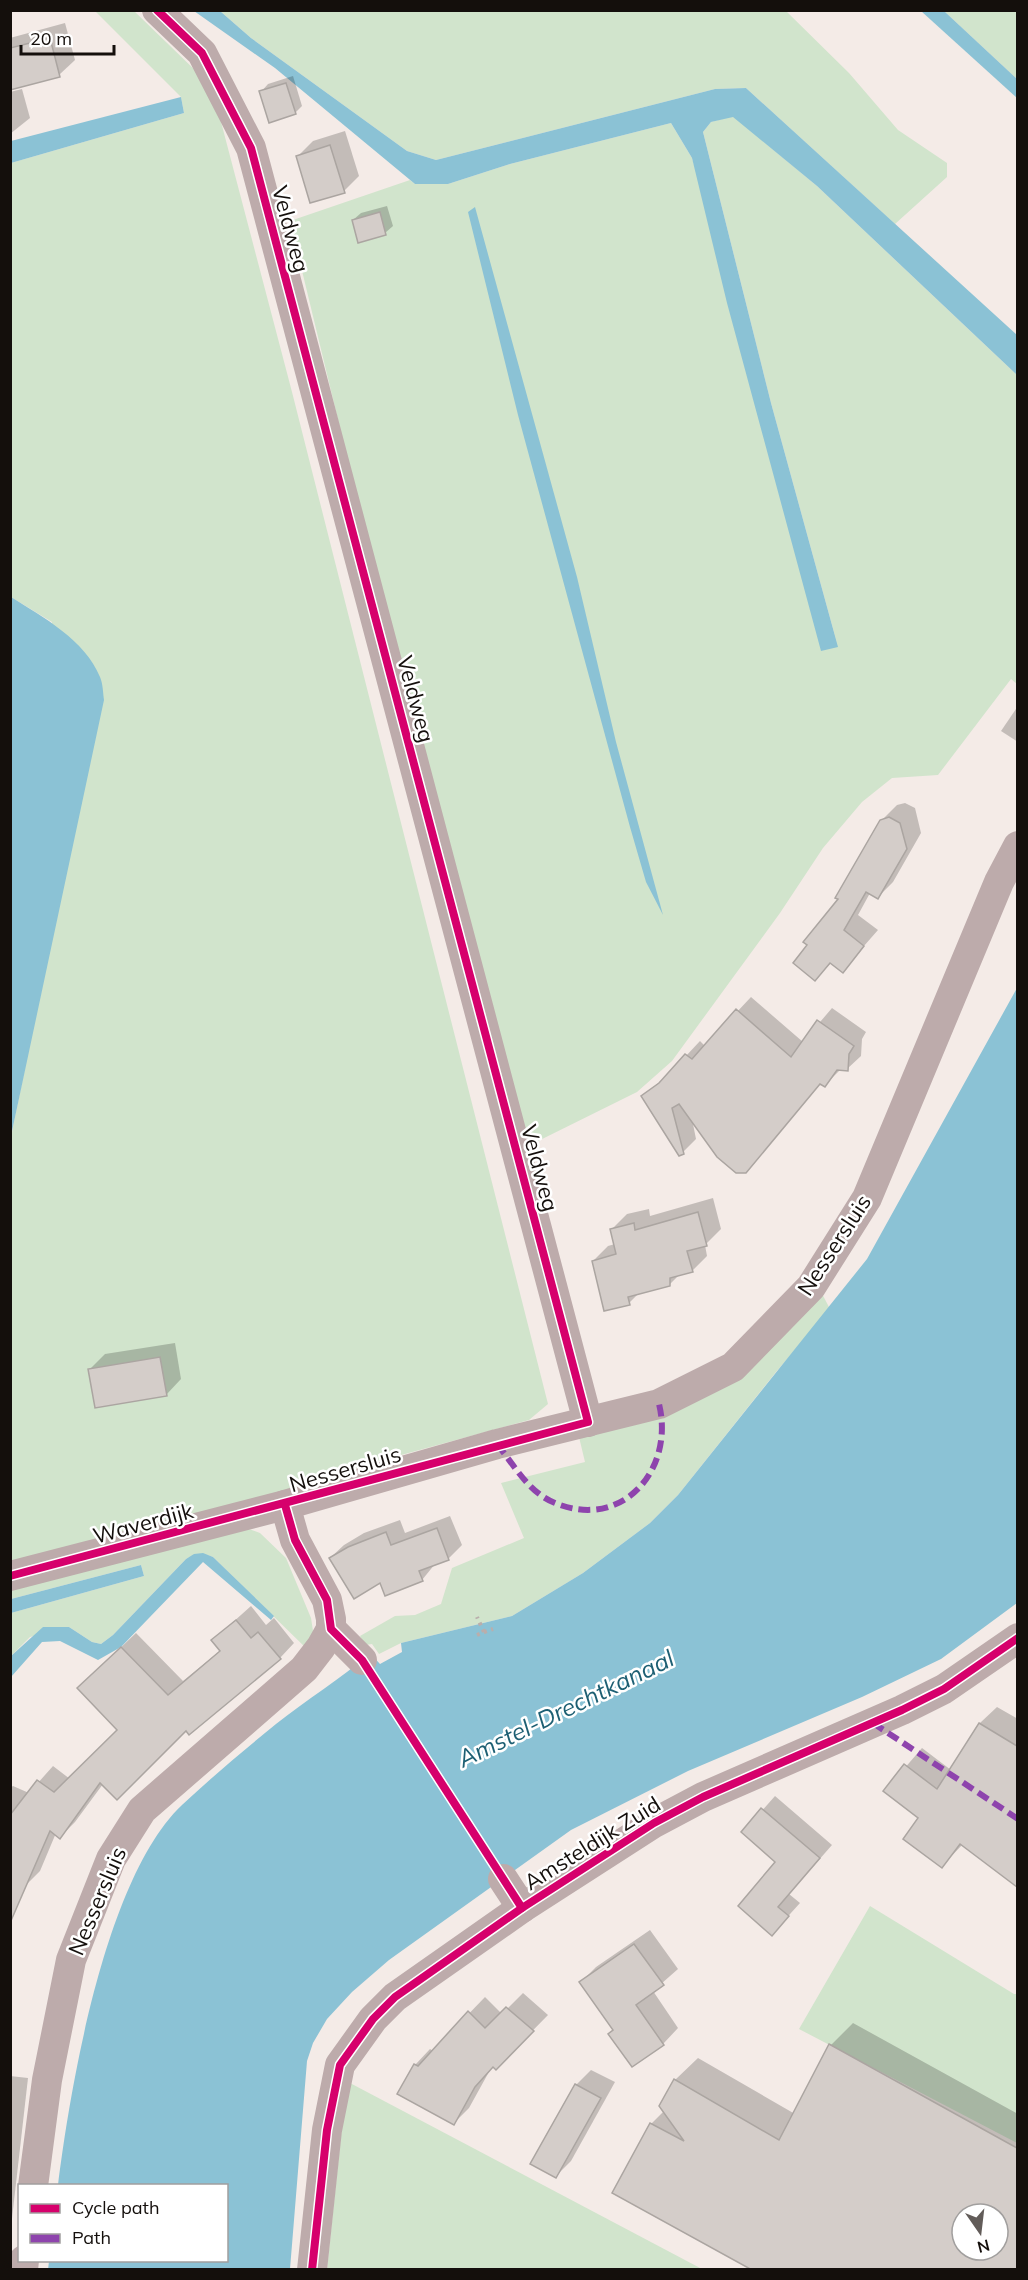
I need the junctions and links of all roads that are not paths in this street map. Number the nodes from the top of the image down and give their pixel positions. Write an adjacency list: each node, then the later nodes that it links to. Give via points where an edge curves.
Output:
1 (157, 10): 3 (street, Veldweg, via 202,53 251,148)
2 (1017, 846): 3 (street, Nessersluis, via 867,1198 811,1287 732,1367 659,1404)
3 (588, 1422): 4 (street, Nessersluis)
4 (285, 1505): 5 (street, Waverdijk); 6 (street, Nessersluis, via 295,1540 327,1600)
5 (10, 1576)
6 (331, 1629): 8 (street); 11 (street, Nessersluis, via 304,1670 142,1810 111,1859 71,1960 47,2080)
7 (1017, 1638): 10 (street, Amsteldijk Zuid, via 944,1689 913,1705 702,1797 654,1823)
8 (362, 1660)
9 (503, 1879): 10 (street)
10 (522, 1908): 12 (street, Amsteldijk Zuid, via 395,1997 373,2019 340,2066 327,2130)
11 (33, 2184)
12 (312, 2270)

